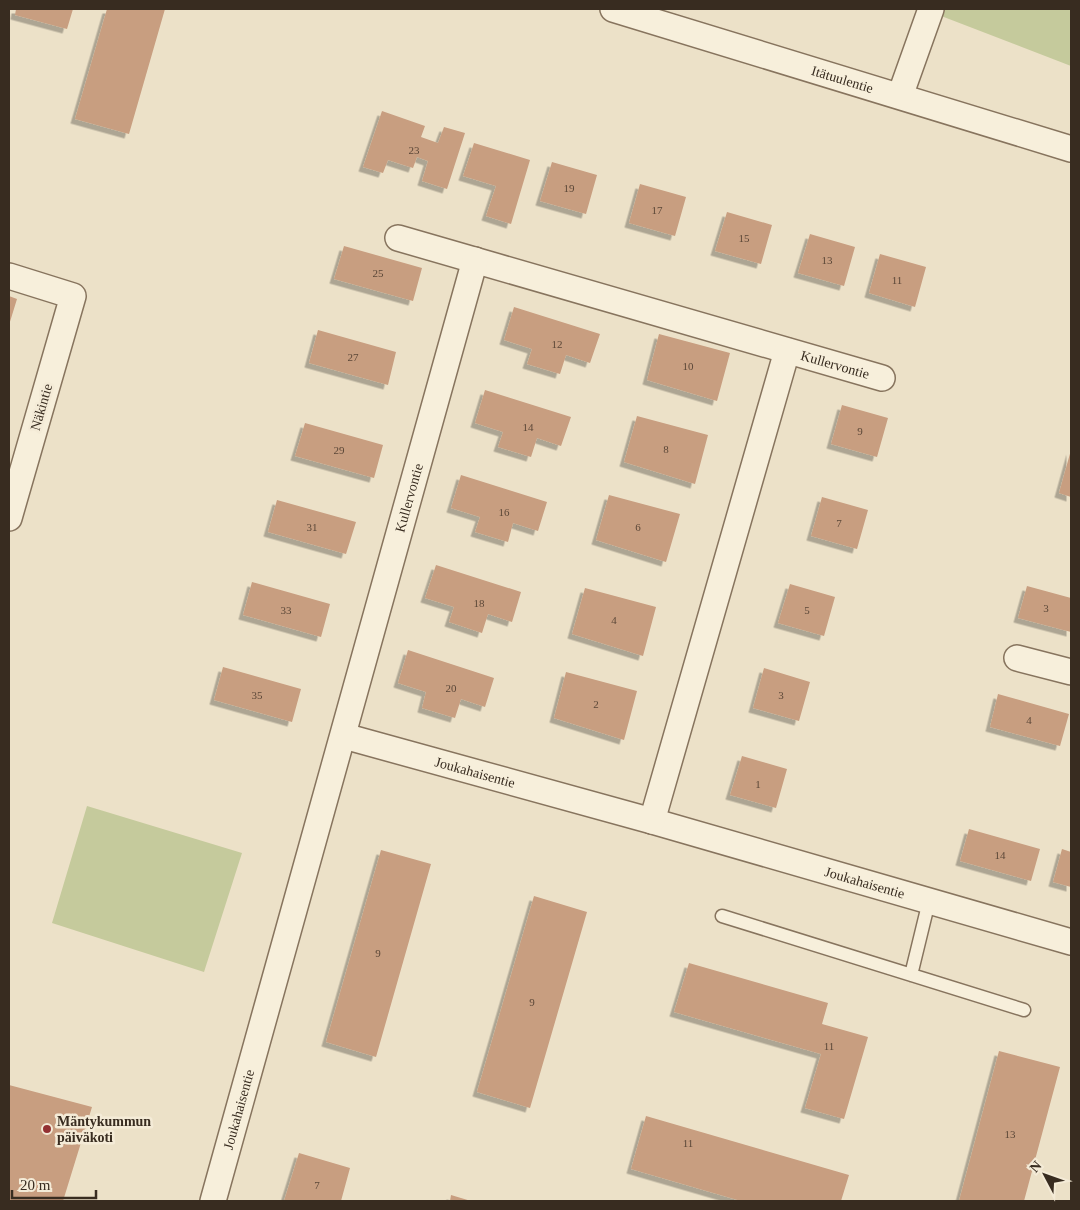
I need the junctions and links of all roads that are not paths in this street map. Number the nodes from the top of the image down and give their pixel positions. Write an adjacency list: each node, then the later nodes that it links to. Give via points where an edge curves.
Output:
1 (613, 9): 3 (street, Itätuulentie)
2 (931, 9): 3 (street)
3 (900, 96): 4 (street, Itätuulentie)
4 (1071, 149)
5 (398, 238): 6 (street, Kullervontie)
6 (475, 260): 8 (street, Kullervontie); 13 (street, Kullervontie)
7 (9, 276): 10 (street, Näkintie, via 73,296)
8 (787, 351): 9 (street, Kullervontie); 14 (street, Kullervontie)
9 (882, 378)
10 (9, 518)
11 (1017, 658): 12 (street)
12 (1071, 672)
13 (344, 736): 14 (street, Joukahaisentie); 20 (street, Joukahaisentie)
14 (652, 821): 15 (street, Joukahaisentie)
15 (929, 901): 17 (street, Joukahaisentie); 18 (lane)
16 (722, 916): 18 (lane)
17 (1071, 942)
18 (911, 974): 19 (lane)
19 (1024, 1010)
20 (213, 1201)

